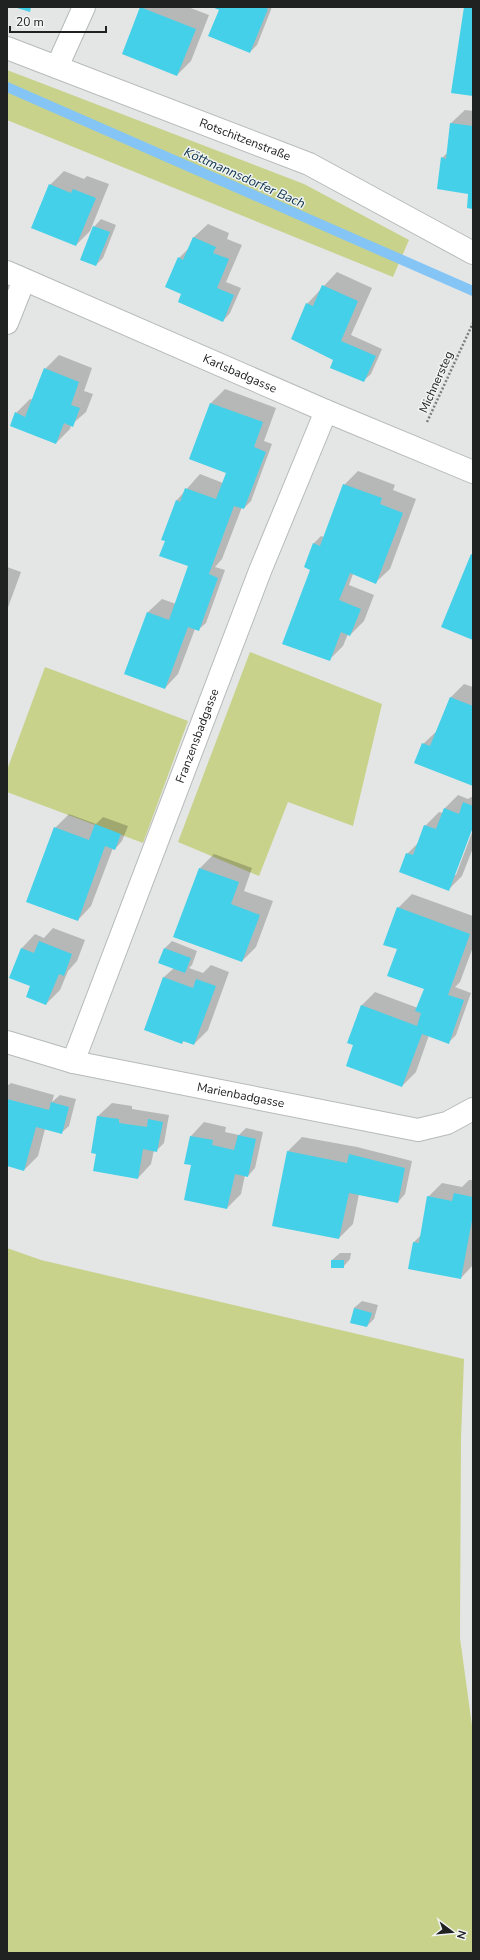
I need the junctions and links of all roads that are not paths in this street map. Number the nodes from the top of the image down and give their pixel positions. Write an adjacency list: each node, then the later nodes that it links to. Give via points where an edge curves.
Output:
1 (84, 7): 3 (street)
2 (7, 48): 3 (street, Rotschitzenstraße)
3 (57, 67): 4 (street, Rotschitzenstraße, via 309,164)
4 (473, 253)
5 (16, 276): 6 (street); 7 (street, Karlsbadgasse)
6 (7, 323)
7 (326, 411): 8 (street, Karlsbadgasse); 10 (street, Franzensbadgasse, via 260,571)
8 (473, 472)
9 (7, 1042): 10 (street, Marienbadgasse)
10 (73, 1062): 11 (street, Marienbadgasse, via 418,1130 447,1123)
11 (473, 1109)

